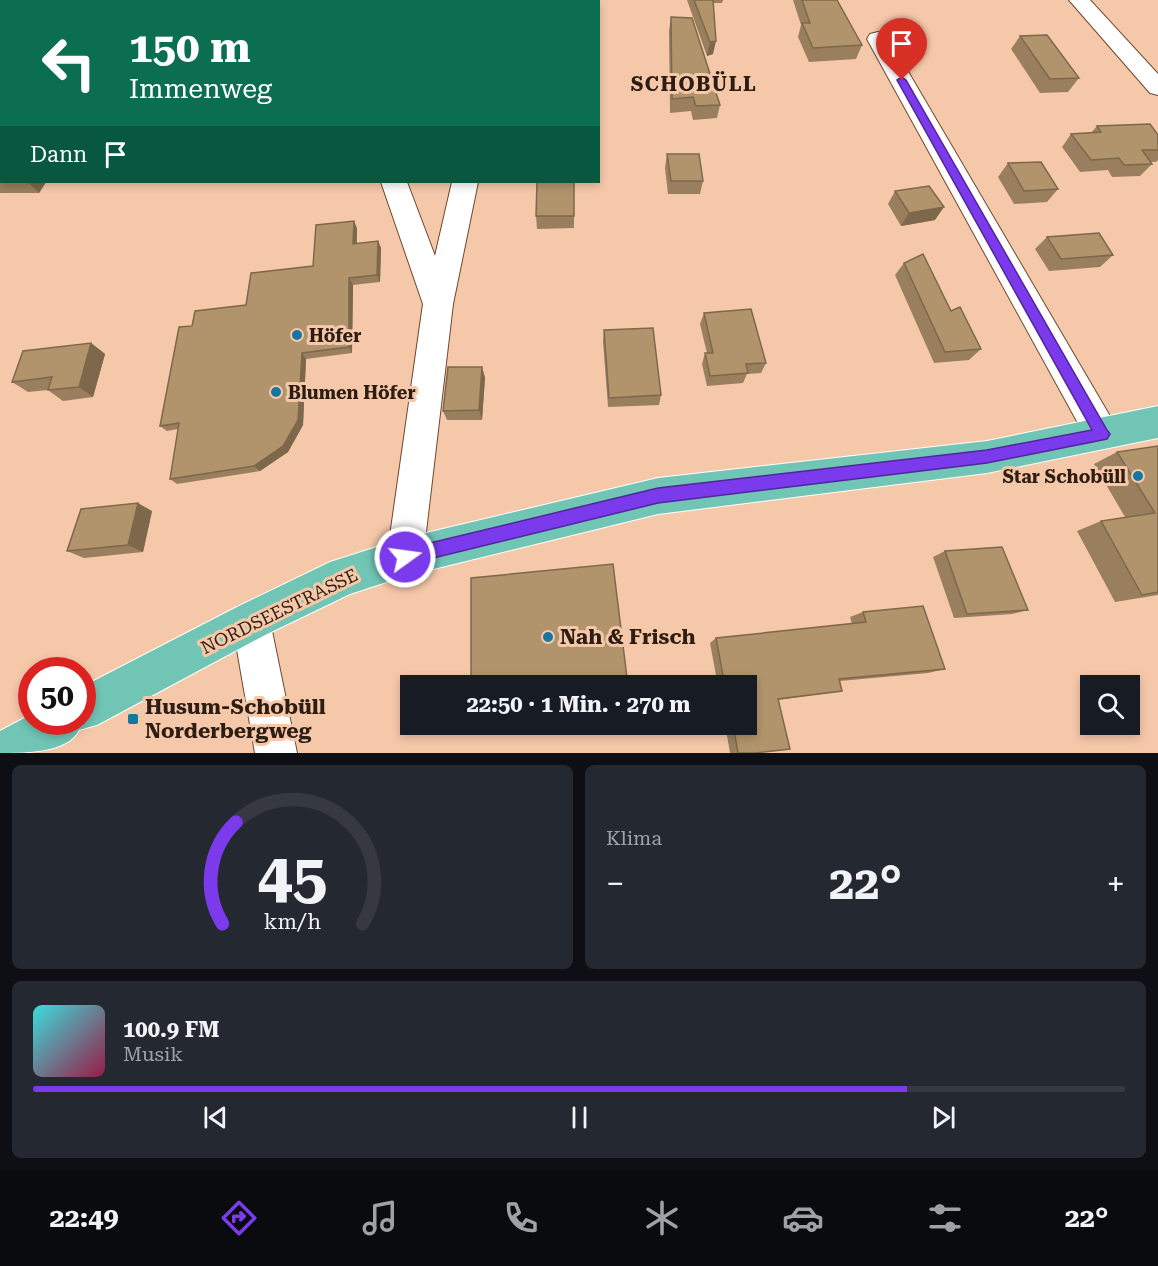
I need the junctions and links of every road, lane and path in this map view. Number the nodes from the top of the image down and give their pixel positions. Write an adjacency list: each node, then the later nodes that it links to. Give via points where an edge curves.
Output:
1 (1079, 0): 3 (street)
2 (878, 39): 8 (street)
3 (1158, 88)
4 (394, 183): 6 (street)
5 (465, 183): 6 (street)
6 (438, 304): 9 (street)
7 (1158, 422): 8 (main road, NORDSEESTRASSE)
8 (1102, 434): 9 (main road, NORDSEESTRASSE, via 987,456 658,496)
9 (405, 557): 10 (main road, NORDSEESTRASSE, via 344,576)
10 (251, 621): 11 (main road, NORDSEESTRASSE); 14 (street)
11 (96, 703)
12 (37, 735): 13 (main road)
13 (3, 753)
14 (276, 753)

